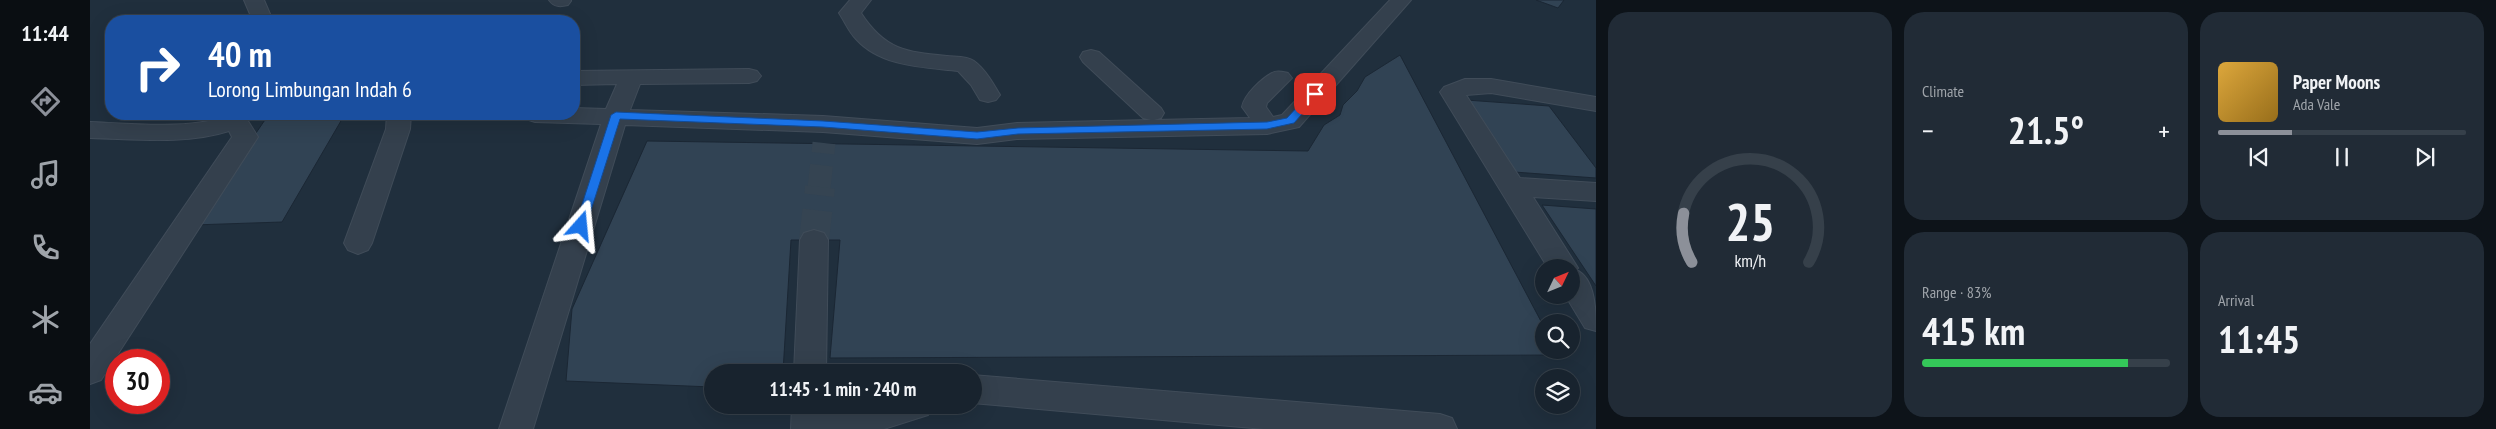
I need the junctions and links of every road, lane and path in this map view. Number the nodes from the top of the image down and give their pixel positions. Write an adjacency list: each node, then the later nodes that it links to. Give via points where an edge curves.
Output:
1 (254, 0): 4 (street)
2 (861, 0): 10 (street, via 850,13 864,35 880,48 901,57 965,65)
3 (1401, 0): 20 (street, via 1290,121)
4 (260, 15)
5 (1091, 57): 12 (street)
6 (749, 76): 8 (street)
7 (580, 78): 8 (street)
8 (631, 78): 15 (street)
9 (1280, 78): 20 (street, via 1256,101 1254,107)
10 (988, 94)
11 (1589, 103): 19 (street); 22 (street, via 1491,86 1465,86 1452,92)
12 (1152, 113): 13 (street); 20 (street)
13 (1073, 114)
14 (580, 115): 15 (street)
15 (616, 115): 20 (street, via 823,134 977,136 1018,131); 34 (street)
16 (235, 120): 21 (street, via 197,131)
17 (240, 120): 30 (street, via 245,137)
18 (399, 120): 25 (street)
19 (1596, 124)
20 (1267, 126)
21 (90, 130)
22 (1512, 187): 23 (street); 26 (street)
23 (1596, 192)
24 (814, 240): 29 (street)
25 (358, 243)
26 (1557, 259)
27 (1580, 294): 28 (street)
28 (1596, 319)
29 (810, 364)
30 (90, 370)
31 (982, 390): 37 (street)
32 (809, 414): 35 (street)
33 (884, 414): 36 (street)
34 (516, 429)
35 (808, 429)
36 (830, 429)
37 (1440, 429)

